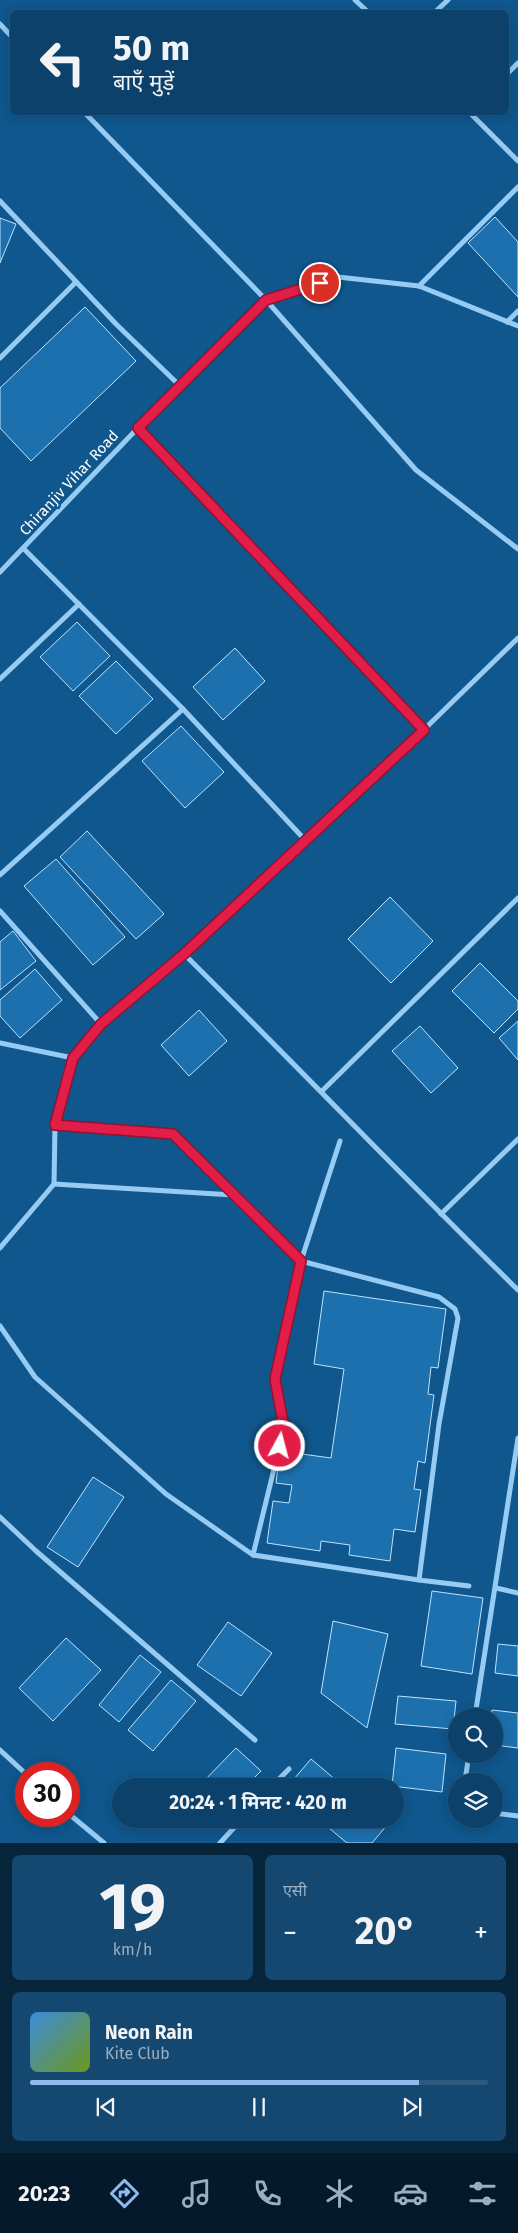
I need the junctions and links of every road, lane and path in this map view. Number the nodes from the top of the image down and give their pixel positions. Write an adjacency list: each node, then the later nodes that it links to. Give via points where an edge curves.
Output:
1 (355, 0): 3 (street)
2 (448, 0): 4 (street)
3 (366, 10)
4 (437, 10)
5 (0, 24): 6 (street)
6 (10, 35)
7 (518, 63): 8 (street)
8 (509, 72)
9 (87, 115): 16 (street)
10 (472, 115): 11 (street)
11 (518, 161)
12 (518, 187): 15 (street)
13 (0, 201): 14 (street)
14 (76, 282): 20 (street); 21 (street)
15 (419, 286): 16 (street, Chiranjiv Vihar Road, via 338,277); 18 (street, Chiranjiv Vihar Road)
16 (266, 300): 21 (street, Chiranjiv Vihar Road); 24 (street, via 416,470)
17 (518, 311): 18 (street)
18 (507, 322): 19 (street, Chiranjiv Vihar Road)
19 (518, 326)
20 (0, 358)
21 (179, 386): 22 (street, Chiranjiv Vihar Road)
22 (138, 428): 23 (street, Chiranjiv Vihar Road); 30 (street)
23 (24, 549): 25 (street, Chiranjiv Vihar Road); 26 (street)
24 (518, 549)
25 (0, 572)
26 (80, 604): 28 (street); 29 (street)
27 (518, 638): 30 (street)
28 (0, 678)
29 (183, 709): 31 (street); 32 (street)
30 (424, 730): 31 (street)
31 (306, 841): 35 (street)
32 (0, 875)
33 (518, 898): 39 (street)
34 (0, 911): 36 (street)
35 (184, 954): 36 (street); 39 (street)
36 (101, 1024): 38 (street)
37 (0, 1043): 38 (street)
38 (73, 1058): 40 (street)
39 (322, 1091): 45 (street)
40 (55, 1125): 43 (street); 44 (street, via 173,1134)
41 (518, 1139): 45 (street)
42 (340, 1141): 47 (street)
43 (54, 1184): 44 (street); 46 (street)
44 (234, 1195): 47 (street)
45 (440, 1214): 48 (street)
46 (0, 1248)
47 (301, 1261): 52 (street, via 275,1379 284,1428); 53 (street, via 439,1297 455,1309 458,1318 439,1424)
48 (518, 1290)
49 (0, 1326): 52 (street, via 35,1377 166,1494)
50 (518, 1438): 55 (street)
51 (0, 1517): 58 (street, via 36,1552)
52 (254, 1555): 53 (street)
53 (419, 1580): 54 (street)
54 (469, 1586)
55 (496, 1588): 56 (street); 57 (street)
56 (518, 1594)
57 (476, 1708)
58 (255, 1740)
59 (0, 1750): 60 (street)
60 (15, 1764)
61 (288, 1769): 62 (street)
62 (280, 1778)
63 (503, 1814): 64 (street)
64 (518, 1816)
65 (80, 1823): 67 (street)
66 (234, 1828): 68 (street)
67 (104, 1843)
68 (220, 1843)

